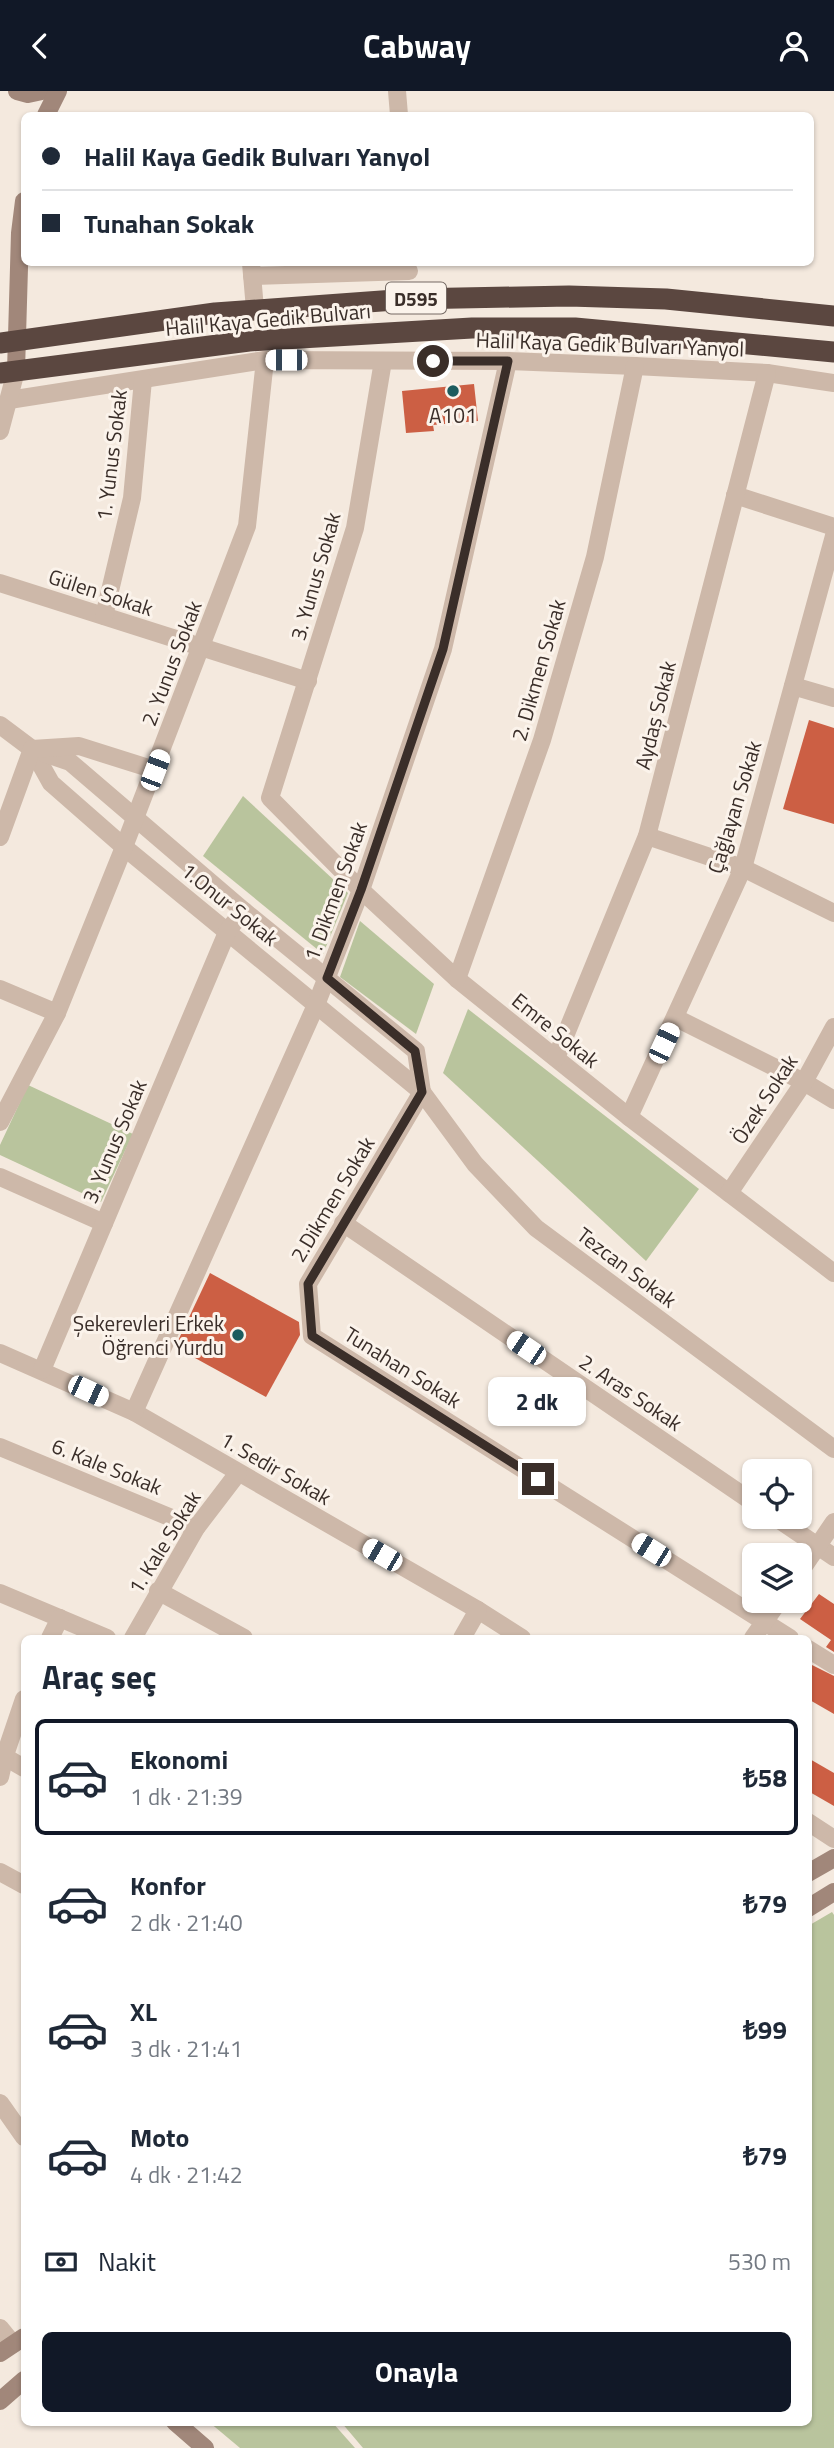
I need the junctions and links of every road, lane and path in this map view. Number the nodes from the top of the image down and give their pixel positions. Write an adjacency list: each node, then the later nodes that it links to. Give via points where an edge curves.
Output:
1 (17, 91): 2 (street)
2 (42, 91)
3 (58, 91): 5 (street)
4 (397, 91): 6 (street)
5 (48, 112)
6 (398, 112)
7 (21, 225): 13 (street)
8 (408, 267): 9 (street); 10 (street)
9 (251, 269): 11 (street)
10 (409, 299): 11 (highway, Halil Kaya Gedik Bulvarı / D595); 12 (highway, Halil Kaya Gedik Bulvarı / D595, via 666,299)
11 (255, 309): 13 (highway, Halil Kaya Gedik Bulvarı / D595)
12 (834, 316)
13 (8, 341): 19 (street)
14 (834, 352): 19 (highway, Halil Kaya Gedik Bulvarı / D595, via 575,328 472,328 249,341)
15 (265, 360): 16 (street, Halil Kaya Gedik Bulvarı Yanyol); 21 (street, Halil Kaya Gedik Bulvarı Yanyol); 30 (street, 2. Yunus Sokak, via 247,526)
16 (383, 361): 17 (street, Halil Kaya Gedik Bulvarı Yanyol); 31 (street, 3. Yunus Sokak, via 355,527)
17 (508, 361): 18 (street, Halil Kaya Gedik Bulvarı Yanyol); 43 (street, 1. Dikmen Sokak, via 443,649)
18 (635, 366): 20 (street, Halil Kaya Gedik Bulvarı Yanyol); 48 (street, 2. Dikmen Sokak, via 594,557 542,740)
19 (8, 372): 23 (street)
20 (767, 373): 22 (street, Halil Kaya Gedik Bulvarı Yanyol); 25 (street, Aydaş Sokak)
21 (143, 380): 23 (street, Halil Kaya Gedik Bulvarı Yanyol); 29 (street, 1. Yunus Sokak, via 132,498)
22 (834, 383)
23 (9, 400): 24 (street)
24 (0, 431)
25 (735, 495): 26 (street); 39 (street, Aydaş Sokak)
26 (834, 527)
27 (834, 535): 32 (street, Çağlayan Sokak)
28 (0, 583): 29 (street, Gülen Sokak)
29 (104, 616): 30 (street, Gülen Sokak)
30 (201, 648): 31 (street, Gülen Sokak); 36 (street, 2. Yunus Sokak)
31 (308, 681): 37 (street, 3. Yunus Sokak)
32 (793, 686): 33 (street); 42 (street, Çağlayan Sokak)
33 (834, 698)
34 (0, 725): 35 (street, 1.Onur Sokak)
35 (32, 749): 36 (street, via 79,746); 38 (street, 1.Onur Sokak, via 70,762); 40 (street); 41 (street, 1.Onur Sokak, via 51,783)
36 (155, 770): 38 (street, 2. Yunus Sokak)
37 (270, 798): 43 (street, Emre Sokak)
38 (135, 819): 41 (street, 2. Yunus Sokak); 44 (street, 1.Onur Sokak)
39 (647, 836): 42 (street); 54 (street, Aydaş Sokak)
40 (0, 837)
41 (124, 847): 46 (street, 1.Onur Sokak); 51 (street, 2. Yunus Sokak)
42 (743, 868): 45 (street); 52 (street, Çağlayan Sokak)
43 (361, 890): 47 (street, 1. Dikmen Sokak); 48 (street, Emre Sokak)
44 (244, 911): 46 (street, 3. Yunus Sokak); 47 (street, 1.Onur Sokak)
45 (834, 913)
46 (228, 930): 50 (street, 1.Onur Sokak); 62 (street, 3. Yunus Sokak)
47 (327, 978): 50 (street, 1. Dikmen Sokak); 56 (street, 1.Onur Sokak, via 415,1051)
48 (457, 979): 54 (street, Emre Sokak)
49 (0, 989): 51 (street)
50 (316, 1005): 56 (street, 1.Onur Sokak); 68 (street, 1. Dikmen Sokak)
51 (57, 1013): 59 (street, 2. Yunus Sokak)
52 (676, 1019): 55 (street); 58 (street, Çağlayan Sokak)
53 (834, 1027): 55 (street, Özek Sokak)
54 (556, 1058): 58 (street, Emre Sokak)
55 (804, 1082): 57 (street); 61 (street, Özek Sokak)
56 (422, 1092): 63 (street, 2.Dikmen Sokak); 70 (street, Tezcan Sokak, via 475,1164 536,1228)
57 (834, 1100)
58 (629, 1117): 61 (street, Emre Sokak)
59 (0, 1122)
60 (0, 1177): 62 (street)
61 (729, 1193): 64 (street, Emre Sokak)
62 (104, 1223): 67 (street, 3. Yunus Sokak)
63 (343, 1223): 65 (street, 2.Dikmen Sokak, via 308,1284); 72 (street, 2. Aras Sokak)
64 (834, 1273)
65 (312, 1336): 84 (street, Tunahan Sokak)
66 (0, 1353): 67 (street, 1. Sedir Sokak)
67 (42, 1370): 68 (street, 1. Sedir Sokak)
68 (134, 1412): 71 (street, 1. Sedir Sokak)
69 (0, 1447): 74 (street, 6. Kale Sokak)
70 (834, 1449)
71 (238, 1473): 74 (street, 1. Kale Sokak); 81 (street, 1. Sedir Sokak)
72 (742, 1495)
73 (834, 1522): 76 (street)
74 (196, 1528): 79 (street, 1. Kale Sokak)
75 (793, 1529): 76 (street)
76 (818, 1546): 77 (street); 78 (street)
77 (812, 1554)
78 (834, 1557)
79 (158, 1591): 87 (street, 1. Kale Sokak); 88 (street)
80 (0, 1593): 83 (street)
81 (478, 1610): 89 (street); 90 (street, 1. Sedir Sokak)
82 (770, 1613): 84 (street)
83 (60, 1618): 85 (street); 86 (street)
84 (764, 1622): 91 (street); 92 (street, Tunahan Sokak)
85 (52, 1635)
86 (100, 1635)
87 (135, 1635)
88 (239, 1635)
89 (464, 1635)
90 (517, 1635)
91 (755, 1635)
92 (785, 1635)
93 (812, 1651): 94 (street)
94 (834, 1665)
95 (21, 1706): 96 (street)
96 (2, 1754): 97 (street); 98 (street)
97 (21, 1765)
98 (0, 1777)
99 (812, 1825): 100 (street)
100 (834, 1839)
101 (834, 1858): 102 (street)
102 (812, 1871)
103 (0, 1872): 104 (street)
104 (21, 1883)
105 (834, 1892): 106 (street)
106 (812, 1906)
107 (0, 2103): 108 (street)
108 (21, 2133)
109 (0, 2328): 110 (street)
110 (11, 2347)
111 (21, 2382): 112 (street)
112 (3, 2396)
113 (180, 2426): 114 (street)
114 (205, 2448)

